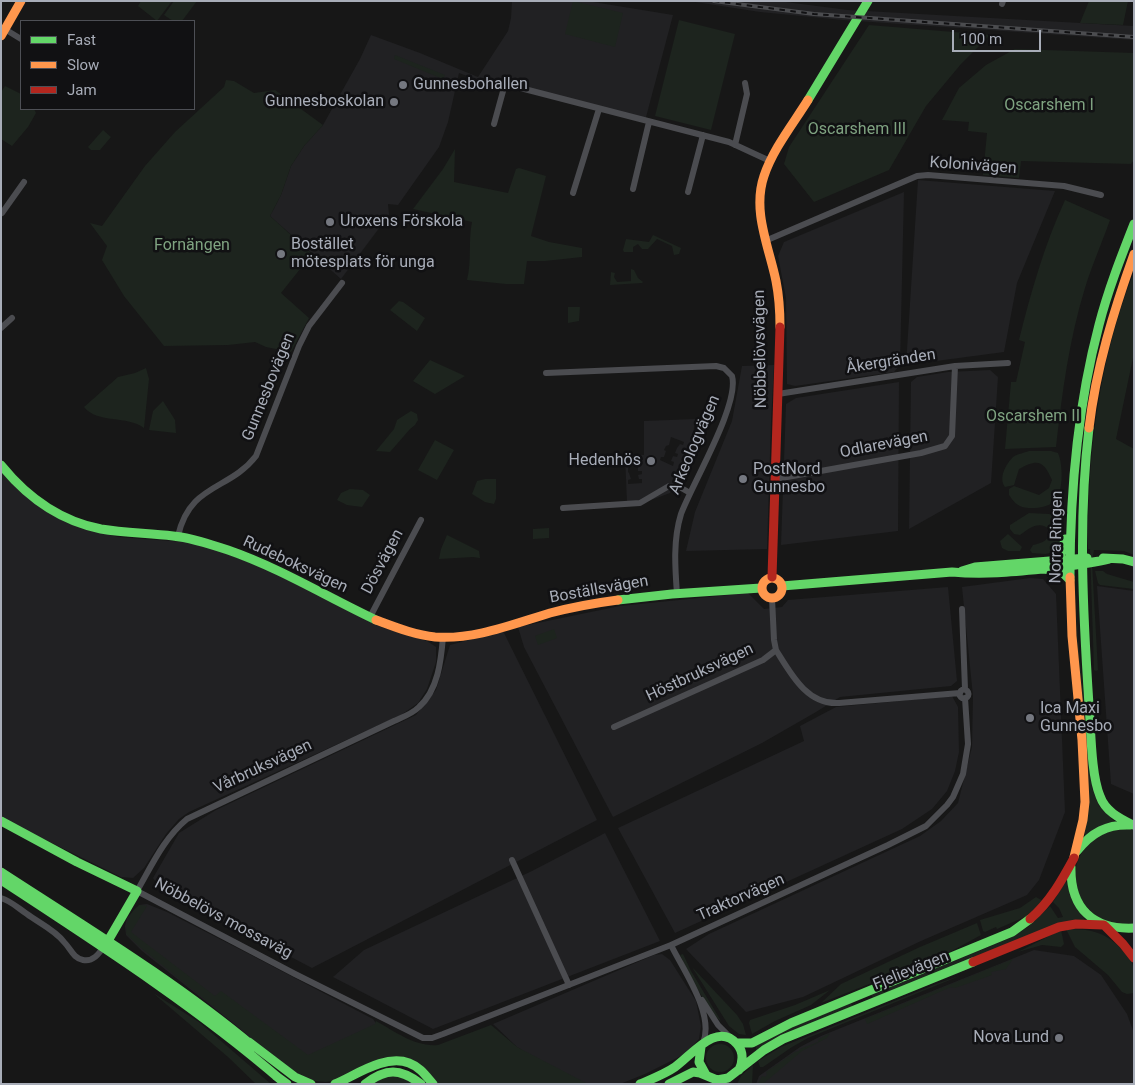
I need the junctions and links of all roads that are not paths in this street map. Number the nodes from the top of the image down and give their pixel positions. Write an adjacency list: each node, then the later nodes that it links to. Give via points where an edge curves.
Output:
1 (21, 1): 3 (main road)
2 (868, 1): 11 (main road, Nöbbelövsvägen)
3 (3, 31): 4 (street)
4 (20, 39)
5 (745, 83): 10 (street, via 747,94)
6 (599, 109): 7 (street); 8 (street, via 505,84); 15 (street)
7 (649, 122): 9 (street); 13 (street)
8 (494, 124)
9 (703, 135): 10 (street); 14 (street)
10 (735, 145): 11 (street)
11 (770, 161): 19 (main road, Nöbbelövsvägen, via 761,183 759,201 759,219)
12 (24, 182): 17 (street)
13 (633, 189)
14 (688, 192)
15 (573, 194)
16 (1101, 195): 19 (street, Kolonivägen, via 1064,186 917,176)
17 (1, 214)
18 (1134, 224): 32 (main road, Norra Ringen, via 1106,298 1087,369 1076,442)
19 (765, 241): 27 (main road, Nöbbelövsvägen, via 779,307)
20 (1134, 254): 36 (main road, Norra Ringen, via 1108,332 1094,391)
21 (342, 283): 34 (street, Gunnesbovägen, via 308,326 256,456 246,468 195,501 184,516)
22 (12, 318): 23 (street)
23 (1, 328)
24 (1008, 363): 25 (street, Åkergränden)
25 (955, 366): 27 (street, Åkergränden); 29 (street, Odlarevägen, via 952,436 945,446)
26 (546, 373): 30 (street, Arkeologvägen, via 707,366 729,372 733,386 726,412)
27 (778, 394): 29 (main road, Nöbbelövsvägen)
28 (1, 465): 34 (main road, Rudeboksvägen, via 32,498 64,517 104,530)
29 (776, 479): 40 (main road, Nöbbelövsvägen)
30 (690, 493): 31 (street, via 678,486 669,486 640,503); 44 (street, Arkeologvägen, via 681,516 676,546)
31 (563, 508)
32 (1071, 509): 35 (main road, via 1066,517 1064,548); 36 (main road, Norra Ringen)
33 (421, 520): 47 (street, Dösvägen)
34 (178, 536): 47 (main road, Rudeboksvägen, via 264,564)
35 (1052, 561): 36 (main road); 39 (main road, via 975,567)
36 (1076, 561): 37 (main road, via 1109,558); 38 (main road); 41 (main road, Norra Ringen); 53 (main road, Norra Ringen, via 1082,576 1098,792 1108,810)
37 (1134, 562)
38 (1043, 569): 39 (main road, via 976,574); 41 (main road, via 1061,571)
39 (959, 572): 42 (main road)
40 (772, 577): 42 (main road); 43 (main road, via 764,581)
41 (1070, 580): 54 (main road, Norra Ringen, via 1084,794 1083,820)
42 (782, 586): 45 (main road, via 780,594)
43 (761, 588): 44 (main road, Boställsvägen); 45 (main road)
44 (677, 594): 48 (main road, Boställsvägen, via 585,605 492,630)
45 (772, 598): 49 (street, Höstbruksvägen)
46 (962, 609): 50 (street, Traktorvägen)
47 (370, 617): 48 (main road, Rudeboksvägen, via 416,633)
48 (444, 637): 58 (street, Vårbruksvägen, via 436,681 419,707 394,722 188,819 167,840)
49 (776, 650): 50 (street, via 806,692 825,703); 51 (street, Höstbruksvägen, via 758,663)
50 (963, 691): 63 (street, Traktorvägen, via 969,694 965,698 968,744 964,774 954,797 935,818 914,833)
51 (614, 728)
52 (1, 821): 58 (main road, Nöbbelövs mossaväg)
53 (1133, 826): 54 (main road, via 1109,826 1094,833)
54 (1074, 858): 60 (main road, via 1070,880 1074,895 1085,913); 69 (main road, Fjelievägen, via 1048,901 1035,916 1012,932 791,1022 752,1043)
55 (512, 860): 65 (street)
56 (1, 872): 62 (main road)
57 (1, 880): 62 (main road)
58 (137, 892): 62 (main road, Vårbruksvägen); 67 (street, Nöbbelövs mossaväg, via 411,1033)
59 (1, 898): 62 (street, via 44,925 77,958 91,960)
60 (1104, 926): 61 (main road, Fjelievägen); 64 (main road); 71 (main road, Fjelievägen, via 1071,924 1051,930 783,1039)
61 (1134, 928)
62 (106, 944): 68 (main road, via 218,1017); 73 (main road, via 204,1017)
63 (671, 945): 65 (street, Traktorvägen); 66 (street)
64 (1134, 958)
65 (568, 985): 67 (street, Traktorvägen)
66 (692, 987): 69 (street, via 718,1025); 70 (street, via 706,1022)
67 (432, 1038)
68 (249, 1042): 74 (main road); 75 (main road, via 295,1077)
69 (736, 1042): 70 (main road, Fjelievägen, via 727,1036 717,1036); 71 (main road, via 742,1057)
70 (702, 1045): 72 (main road, via 698,1053 700,1068); 80 (main road, Fjelievägen, via 676,1067)
71 (737, 1073): 72 (main road, Fjelievägen, via 722,1080); 82 (street)
72 (711, 1079): 81 (main road, Fjelievägen, via 697,1072 688,1073)
73 (286, 1084)
74 (296, 1084)
75 (311, 1084)
76 (335, 1084): 79 (main road, via 376,1065 404,1062 425,1073)
77 (365, 1084): 78 (main road, via 377,1075 394,1071 404,1072)
78 (421, 1084)
79 (433, 1084)
80 (640, 1084)
81 (669, 1084)
82 (732, 1084)

